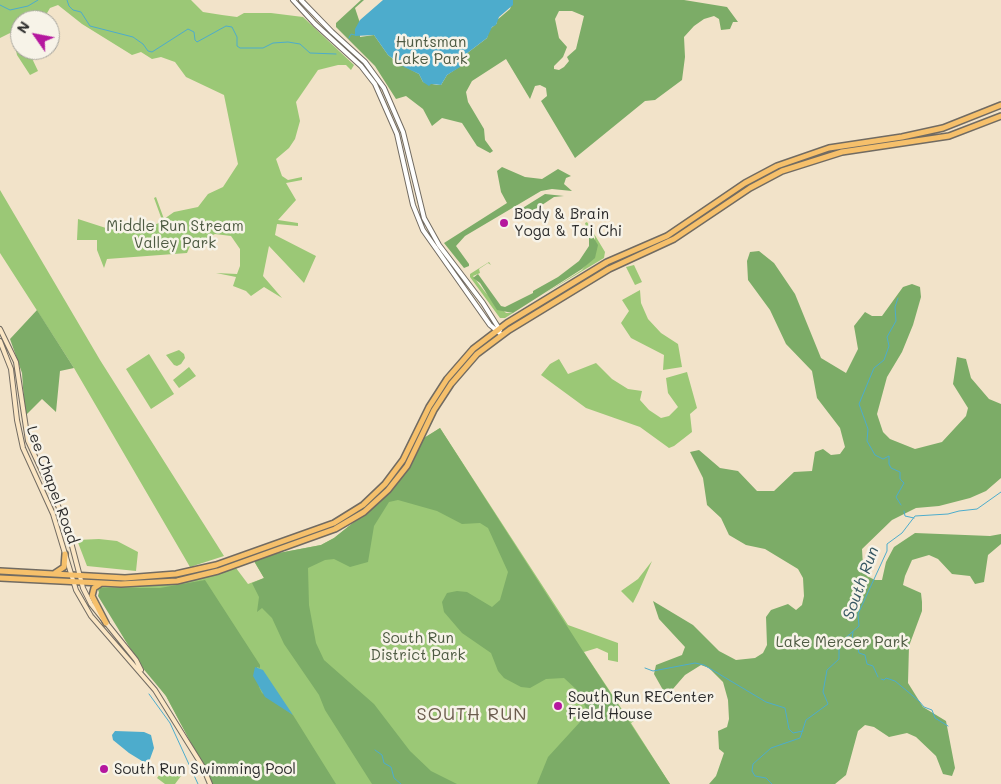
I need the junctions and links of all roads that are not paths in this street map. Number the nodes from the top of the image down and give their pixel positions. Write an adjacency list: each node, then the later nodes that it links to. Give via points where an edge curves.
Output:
1 (293, 0): 6 (street, via 361,66 375,84 397,134 413,205 423,230 434,249)
2 (301, 0): 6 (street, via 365,62 384,88 403,132 424,218)
3 (1001, 105): 6 (highway, via 943,128 829,148 778,166 738,188 667,236 601,266)
4 (1001, 116): 7 (highway, via 949,136 842,152 782,171 750,188 669,242 609,268)
5 (0, 329): 9 (main road, Lee Chapel Road, via 16,362)
6 (498, 329): 7 (street); 16 (highway, via 464,358 443,384 389,480 346,516 310,532 195,571 142,578)
7 (502, 335): 18 (highway, via 471,360 451,384 396,481 374,504 352,520 318,536 201,576 156,583)
8 (0, 342): 10 (main road, Lee Chapel Road, via 11,369)
9 (23, 419): 10 (main road); 16 (main road, Lee Chapel Road, via 31,451 66,523)
10 (17, 420): 11 (main road, Lee Chapel Road, via 23,448 54,514)
11 (64, 554): 13 (highway, via 63,569); 14 (main road, Lee Chapel Road)
12 (0, 571): 13 (highway)
13 (50, 574): 14 (highway)
14 (71, 575): 16 (highway); 17 (main road, Lee Chapel Road)
15 (0, 578): 17 (highway)
16 (80, 579): 17 (highway); 18 (highway); 19 (main road, Lee Chapel Road, via 91,604)
17 (73, 582): 20 (main road, Lee Chapel Road, via 91,616)
18 (104, 583): 19 (highway, via 94,588 92,596)
19 (106, 623): 20 (main road, Lee Chapel Road, via 136,660)
20 (143, 674): 21 (main road, Lee Chapel Road, via 183,734)
21 (210, 784)

